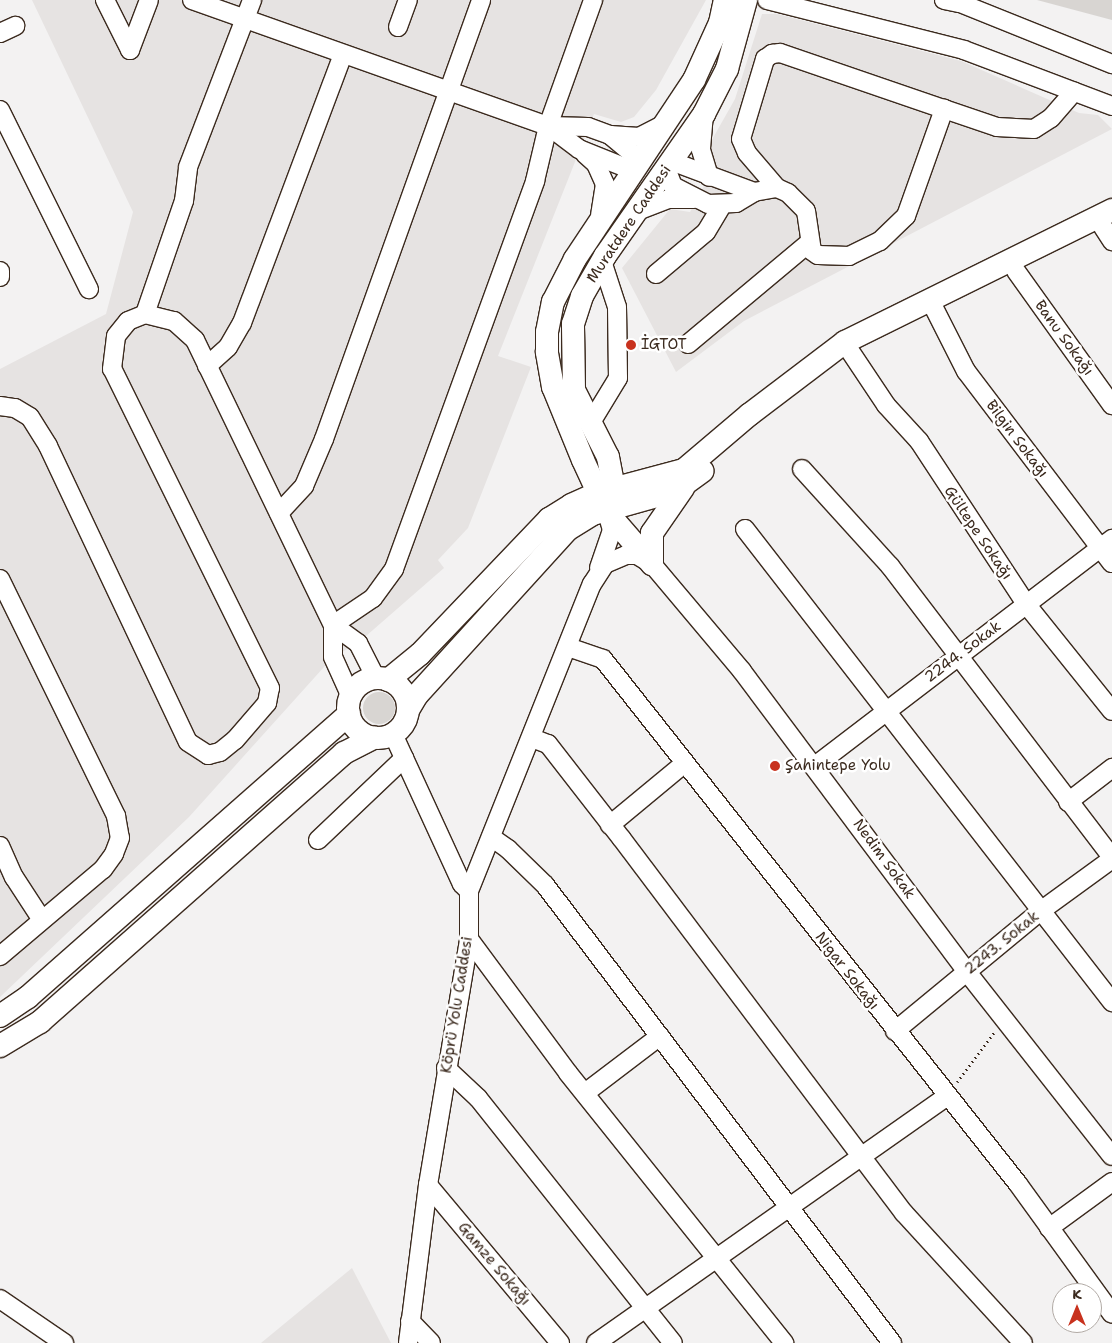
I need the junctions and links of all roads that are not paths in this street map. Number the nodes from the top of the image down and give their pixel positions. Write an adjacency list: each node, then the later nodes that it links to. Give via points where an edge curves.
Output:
1 (105, 0): 2 (street, via 130,50)
2 (149, 0)
3 (192, 0): 12 (street)
4 (252, 0): 12 (street)
5 (408, 0): 13 (street)
6 (481, 0): 16 (street)
7 (593, 0): 23 (street)
8 (725, 0): 22 (main road, Muratdere Caddesi, via 710,48)
9 (746, 0): 21 (main road, Muratdere Caddesi, via 727,69)
10 (767, 0): 17 (street, via 964,50)
11 (944, 0): 15 (street)
12 (245, 19): 14 (street); 44 (street, via 188,167 184,202)
13 (398, 27)
14 (343, 54): 16 (street); 47 (street, via 242,323 228,347)
15 (1112, 64)
16 (449, 91): 23 (street); 56 (street, via 324,439 304,486)
17 (1074, 92): 18 (street); 19 (street, via 1051,118 1034,129 997,127)
18 (1112, 106)
19 (944, 109): 29 (street, via 780,53 772,54 765,59 741,139 747,152); 36 (street, via 914,200 894,229 866,250 850,256 818,255 812,251)
20 (0, 110): 42 (street)
21 (704, 114): 26 (main road, Muratdere Caddesi); 28 (street, via 701,150)
22 (666, 124): 24 (street, via 639,137); 26 (main road); 27 (main road, Muratdere Caddesi)
23 (548, 126): 24 (street, via 588,127); 25 (street); 65 (street, via 535,181 394,569 373,598)
24 (610, 135): 27 (street)
25 (579, 148): 27 (street); 34 (street, via 596,164 605,184)
26 (669, 165): 28 (street); 31 (street, via 673,186); 33 (main road, Muratdere Caddesi)
27 (638, 166): 33 (main road); 34 (main road, Muratdere Caddesi)
28 (709, 177): 30 (street)
29 (777, 188): 30 (street); 36 (street, via 799,202 806,212)
30 (754, 192): 32 (street, via 736,203)
31 (696, 200): 32 (street); 33 (street, via 669,199)
32 (722, 205): 40 (street, via 706,232)
33 (637, 212): 37 (main road, Muratdere Caddesi)
34 (598, 224): 51 (main road, Muratdere Caddesi, via 553,302 547,332 553,387)
35 (1110, 225): 39 (main road); 53 (main road, via 845,342 750,414 684,470)
36 (810, 242): 45 (street)
37 (602, 261): 50 (street, via 617,307 618,378); 50 (main road, Muratdere Caddesi, via 582,296 571,344 574,390)
38 (0, 271): 41 (street)
39 (1016, 271): 43 (main road); 48 (street, Banu Sokağı)
40 (656, 274)
41 (0, 276)
42 (89, 289)
43 (934, 308): 46 (main road); 59 (street, Bilgin Sokağı, via 966,371)
44 (145, 314): 47 (street, via 174,321 195,340); 49 (street, via 128,321 116,336 112,369 270,688 268,703 220,752 208,755 188,742 48,446 30,417 15,408)
45 (688, 344)
46 (850, 351): 54 (main road, via 775,406); 64 (street, Gültepe Sokağı, via 886,405 920,441)
47 (207, 366): 56 (street)
48 (1112, 405)
49 (0, 406)
50 (596, 433): 53 (main road, via 625,464); 55 (main road, Muratdere Caddesi)
51 (583, 460): 55 (main road, Muratdere Caddesi); 57 (main road, via 574,491)
52 (802, 469): 67 (street, via 890,566)
53 (658, 478): 55 (main road)
54 (688, 482): 55 (main road, via 668,494); 61 (main road, via 652,533)
55 (606, 498): 57 (main road, via 571,505); 61 (main road); 63 (street, via 611,536); 70 (main road, via 567,530 417,695)
56 (279, 513): 65 (street)
57 (549, 519): 68 (main road, via 420,654)
58 (745, 529): 71 (street)
59 (1106, 544): 60 (street, Bilgin Sokağı); 64 (street, 2244. Sokak)
60 (1112, 563)
61 (652, 564): 63 (street, Köprü Yolu Caddesi, via 637,555 612,559); 77 (street, Nedim Sokak, via 742,671)
62 (0, 579): 87 (street, via 116,816 120,838 114,854 103,868)
63 (592, 584): 66 (street, Köprü Yolu Caddesi)
64 (1026, 604): 67 (street, 2244. Sokak); 72 (street, Gültepe Sokağı)
65 (333, 625): 68 (street, via 358,643); 69 (street, via 333,657)
66 (568, 646): 74 (street, Köprü Yolu Caddesi); 76 (street, Nigar Sokağı, via 603,659)
67 (960, 654): 71 (street, 2244. Sokak); 79 (street)
68 (382, 679): 69 (main road, via 360,685); 70 (main road, via 403,692)
69 (350, 706): 73 (main road, via 357,729); 92 (main road, via 28,997)
70 (408, 710): 73 (main road, via 406,720)
71 (886, 710): 77 (street, 2244. Sokak); 86 (street)
72 (1112, 711)
73 (384, 736): 75 (street); 95 (main road, via 344,753 40,1022)
74 (532, 738): 80 (street, via 548,744); 81 (street, Köprü Yolu Caddesi)
75 (404, 758): 82 (street); 85 (street, via 462,884)
76 (685, 763): 80 (street); 93 (street, Nigar Sokağı)
77 (815, 766): 90 (street, Nedim Sokak)
78 (1112, 768): 79 (street)
79 (1068, 802): 84 (street)
80 (610, 825): 99 (street)
81 (492, 837): 85 (street, Köprü Yolu Caddesi); 94 (street, via 508,848 545,886)
82 (318, 840)
83 (0, 846): 87 (street, via 14,877)
84 (1112, 858): 86 (street, 2243. Sokak)
85 (469, 891): 88 (street, Köprü Yolu Caddesi)
86 (1042, 910): 90 (street, 2243. Sokak); 91 (street)
87 (42, 920): 89 (street)
88 (469, 939): 96 (street, Köprü Yolu Caddesi); 97 (street)
89 (0, 956)
90 (967, 972): 93 (street, 2243. Sokak); 100 (street, Nedim Sokak)
91 (1112, 1002)
92 (0, 1016)
93 (895, 1031): 98 (street, Nigar Sokağı)
94 (660, 1036): 97 (street); 103 (street)
95 (0, 1046)
96 (446, 1068): 102 (street, Köprü Yolu Caddesi); 107 (street, via 478,1098)
97 (585, 1092): 105 (street)
98 (947, 1096): 99 (street); 104 (street, Nigar Sokağı)
99 (861, 1156): 103 (street); 118 (street, via 904,1213)
100 (1112, 1156)
101 (1112, 1182): 104 (street)
102 (428, 1185): 109 (street, Köprü Yolu Caddesi); 113 (street, Gamze Sokağı)
103 (788, 1208): 105 (street); 117 (street)
104 (1049, 1228): 108 (street, Nigar Sokağı)
105 (717, 1258): 107 (street); 116 (street)
106 (0, 1299): 110 (street)
107 (645, 1309): 114 (street); 115 (street)
108 (1112, 1314)
109 (410, 1320): 111 (street, Köprü Yolu Caddesi); 112 (street)
110 (64, 1343)
111 (408, 1343)
112 (432, 1343)
113 (560, 1343)
114 (596, 1343)
115 (673, 1343)
116 (784, 1343)
117 (892, 1343)
118 (1023, 1343)

